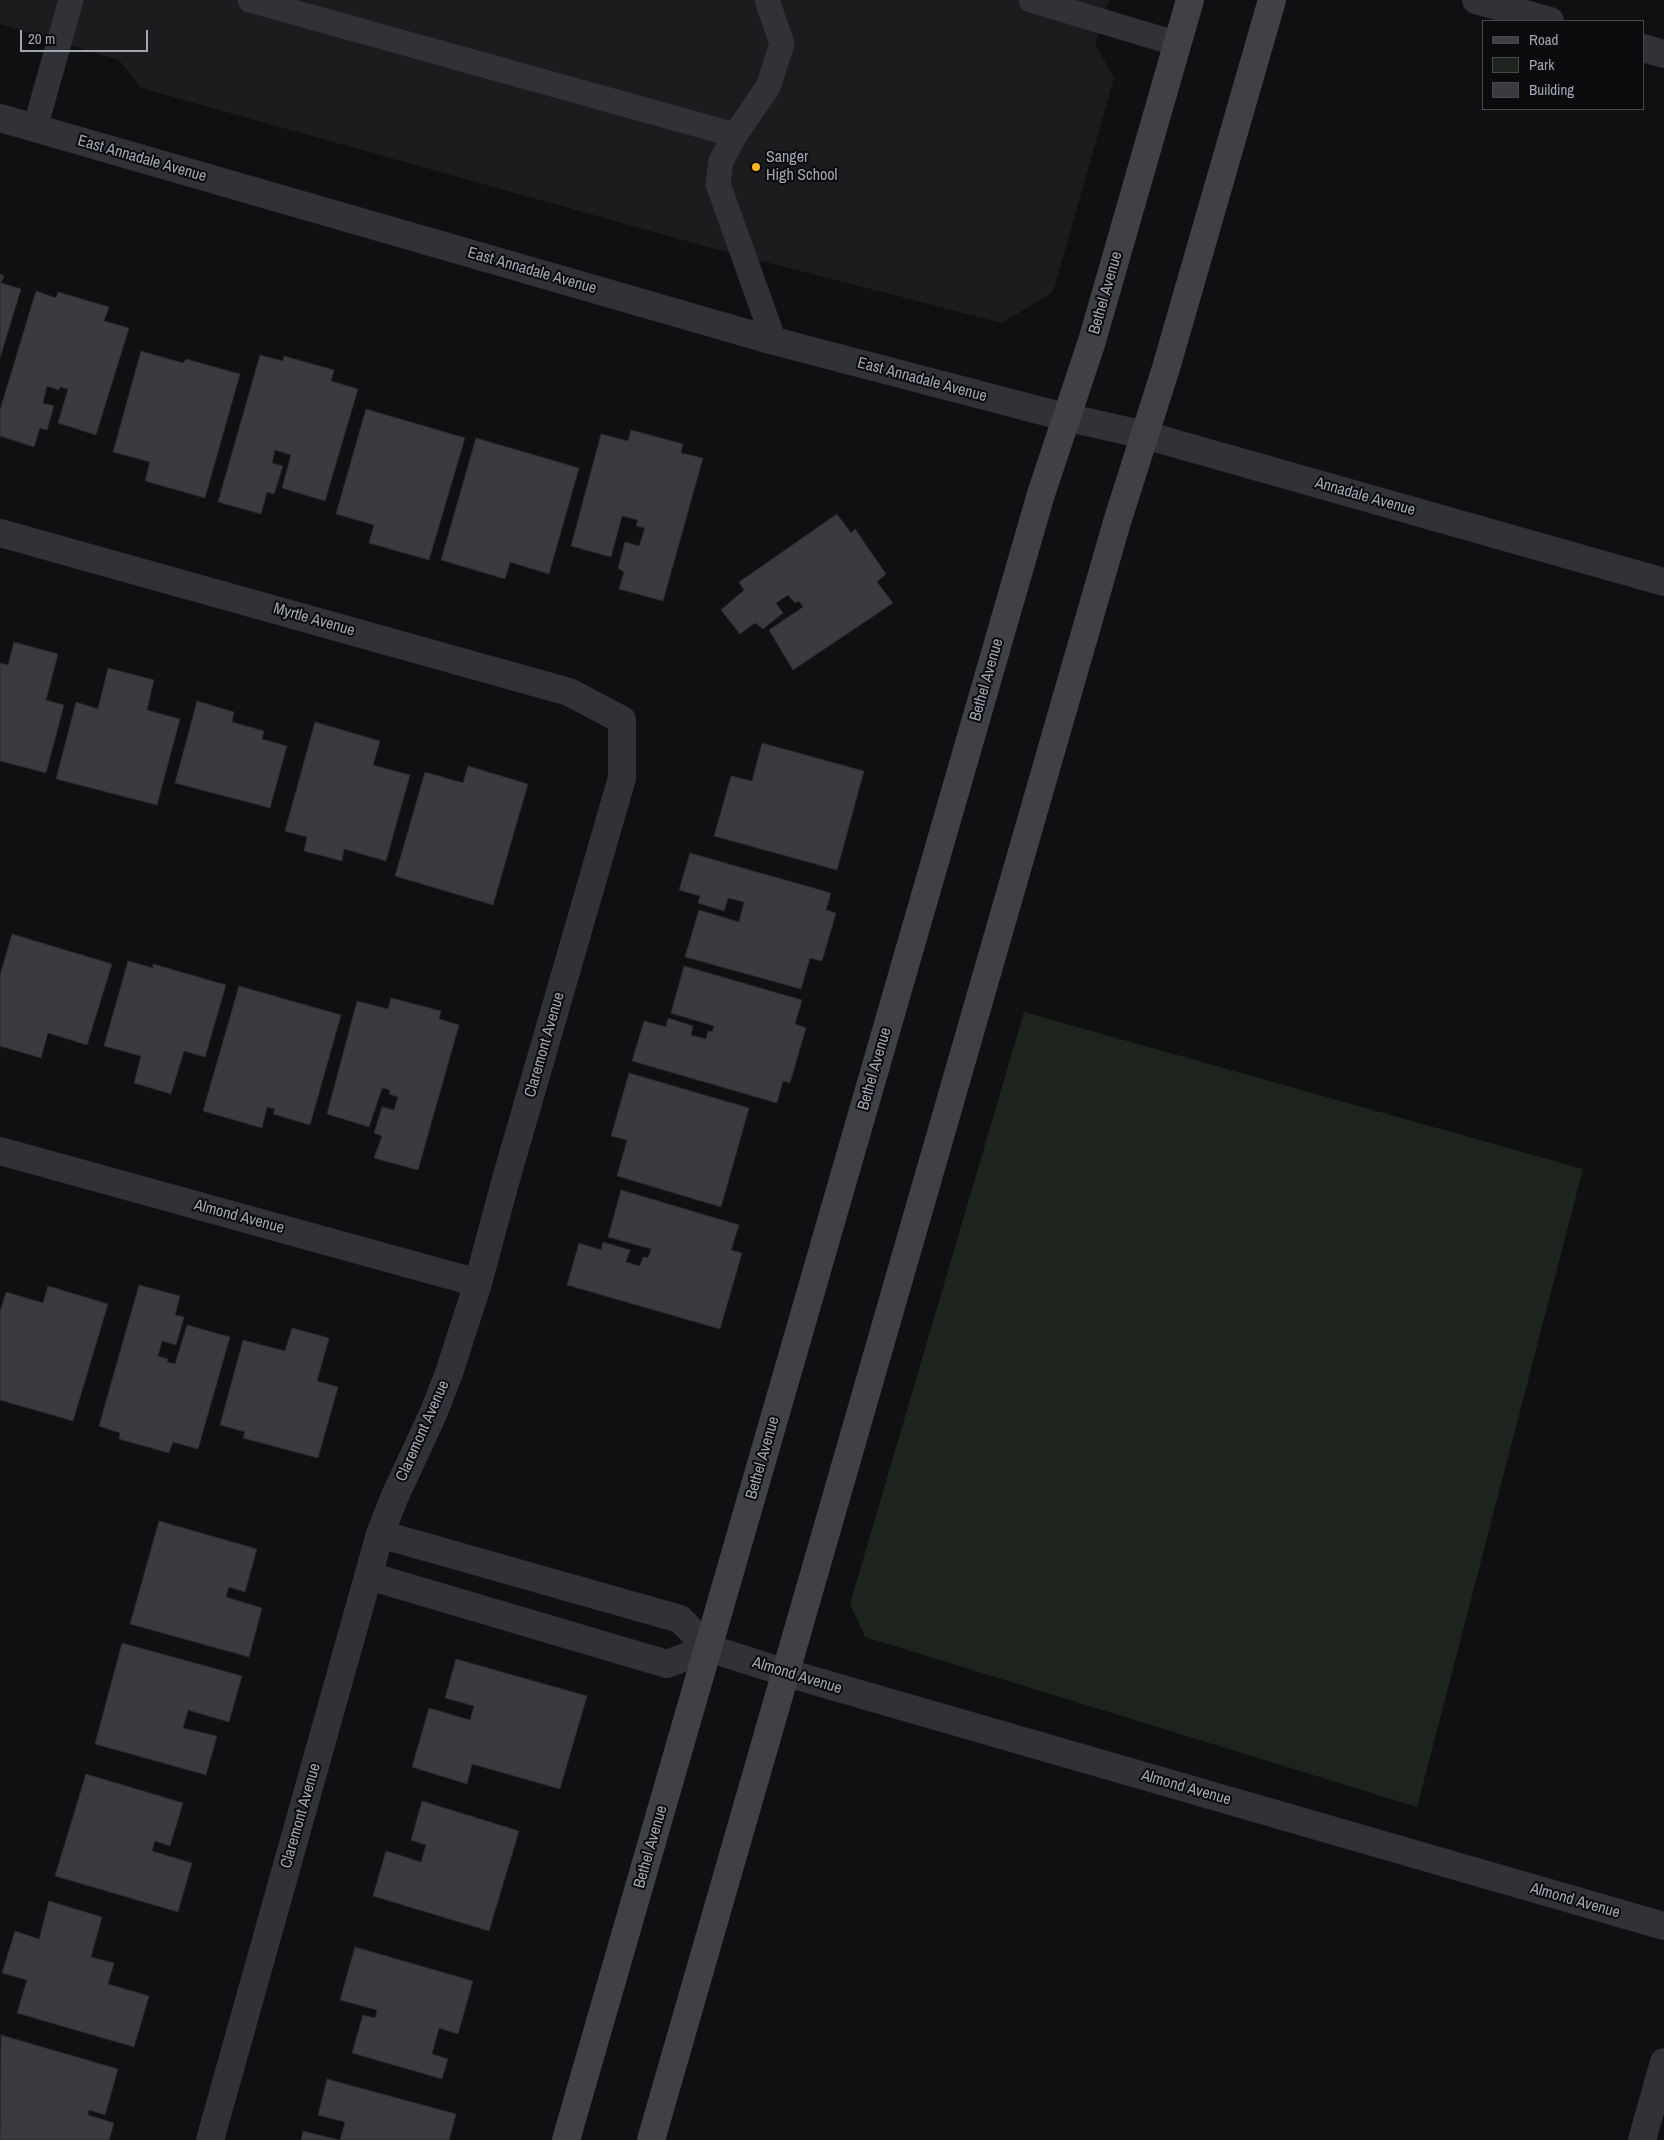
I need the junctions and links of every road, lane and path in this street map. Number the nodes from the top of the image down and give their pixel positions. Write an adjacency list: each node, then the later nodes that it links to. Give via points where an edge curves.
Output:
1 (71, 0): 13 (lane)
2 (250, 0): 14 (lane)
3 (767, 0): 14 (lane, via 782,44 768,87)
4 (1190, 0): 9 (main road, Bethel Avenue)
5 (1272, 0): 17 (main road)
6 (1476, 0): 8 (street)
7 (1043, 2): 9 (lane)
8 (1546, 20)
9 (1178, 44): 16 (main road, Bethel Avenue, via 1092,341)
10 (1644, 48): 11 (street)
11 (1664, 54)
12 (0, 118): 13 (street, East Annadale Avenue)
13 (35, 128): 15 (street, East Annadale Avenue)
14 (735, 135): 15 (lane, via 721,161 718,184)
15 (774, 342): 16 (street, East Annadale Avenue)
16 (1065, 418): 17 (street, Annadale Avenue); 25 (main road, Bethel Avenue)
17 (1145, 435): 19 (street, Annadale Avenue); 26 (main road, via 1117,522)
18 (0, 533): 20 (street, Myrtle Avenue, via 569,692)
19 (1664, 582)
20 (622, 720): 22 (street, Claremont Avenue, via 622,778)
21 (0, 1151): 22 (street, Almond Avenue)
22 (478, 1283): 23 (street, Claremont Avenue, via 433,1414)
23 (380, 1534): 24 (street, Claremont Avenue); 25 (street, Almond Avenue, via 680,1619)
24 (369, 1576): 25 (street, via 667,1664); 29 (street, Claremont Avenue)
25 (708, 1648): 26 (street, Almond Avenue); 30 (main road, Bethel Avenue)
26 (786, 1673): 27 (street, Almond Avenue); 31 (main road)
27 (1664, 1926)
28 (1664, 2062): 32 (street)
29 (210, 2140)
30 (566, 2140)
31 (651, 2140)
32 (1642, 2140)

